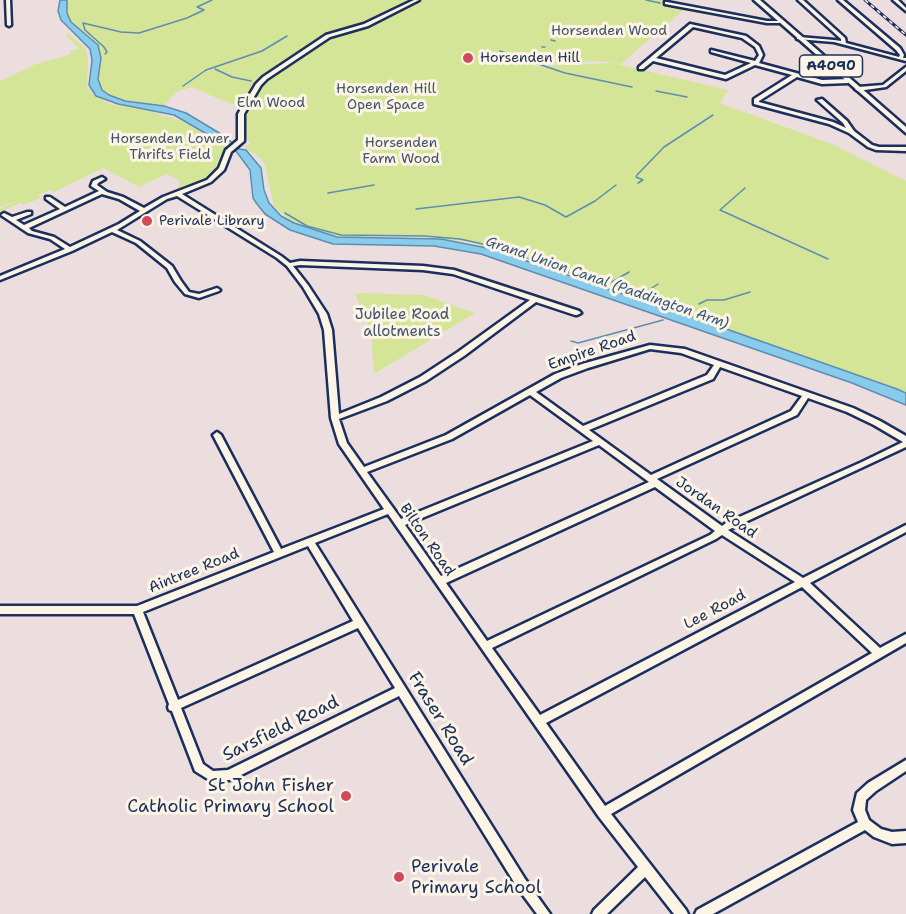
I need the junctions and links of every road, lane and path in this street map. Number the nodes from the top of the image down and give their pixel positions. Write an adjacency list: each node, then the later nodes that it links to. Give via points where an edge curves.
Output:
1 (8, 0): 11 (street)
2 (417, 0): 32 (street, via 366,25 328,36 276,69 259,84 245,107 236,145 214,178)
3 (757, 0): 10 (main road, A4090)
4 (800, 0): 14 (street)
5 (840, 0): 16 (street, via 898,49 902,53)
6 (895, 0): 8 (street)
7 (668, 3): 9 (street)
8 (904, 7)
9 (725, 14): 10 (street); 12 (street)
10 (779, 22): 13 (main road, A4090)
11 (9, 26)
12 (710, 28): 17 (street, via 692,25); 19 (street, via 754,43 761,52)
13 (799, 38): 14 (street); 24 (main road, A4090)
14 (844, 43): 16 (street)
15 (713, 51): 19 (street)
16 (900, 58): 18 (street)
17 (652, 59): 19 (street, via 726,77); 20 (street)
18 (906, 60)
19 (757, 62): 22 (street)
20 (641, 68)
21 (906, 69): 23 (street)
22 (796, 75): 24 (street, via 827,83); 28 (street, via 756,99 756,103 813,116)
23 (903, 75): 25 (street, via 884,86)
24 (848, 81): 25 (main road, A4090)
25 (858, 89): 27 (main road, A4090)
26 (820, 100): 28 (street)
27 (906, 131)
28 (851, 132): 29 (street, via 873,148)
29 (906, 149)
30 (102, 179): 31 (street, via 94,186)
31 (104, 192): 34 (street); 35 (street)
32 (177, 193): 35 (street); 42 (street, Bilton Road)
33 (48, 198): 34 (street)
34 (64, 209): 39 (street)
35 (143, 210): 40 (street)
36 (29, 213): 38 (street)
37 (4, 215): 38 (street)
38 (11, 220): 39 (street)
39 (24, 228): 41 (street, via 52,238)
40 (112, 230): 41 (street); 44 (street, via 138,242 170,267 187,293 199,296)
41 (70, 250): 43 (street)
42 (289, 265): 45 (street, via 442,270 475,277); 50 (street, Bilton Road, via 317,302 328,330)
43 (0, 278)
44 (217, 290)
45 (534, 300): 46 (street); 50 (street, via 423,379 374,404)
46 (577, 313)
47 (719, 363): 48 (street, Empire Road, via 675,349 647,347 558,376); 49 (street, Empire Road); 51 (street, via 710,378)
48 (531, 392): 51 (street, Jordan Road); 55 (street, Empire Road, via 449,437)
49 (806, 395): 54 (street, Empire Road, via 863,416); 56 (street, via 794,413)
50 (335, 418): 55 (street, Bilton Road, via 343,444)
51 (583, 429): 53 (street, Jordan Road)
52 (217, 435): 62 (street)
53 (599, 442): 56 (street, Jordan Road); 58 (street)
54 (906, 442): 60 (street)
55 (362, 471): 57 (street, Bilton Road)
56 (653, 480): 60 (street, Jordan Road); 63 (street, via 647,488)
57 (390, 510): 58 (street, Bilton Road); 61 (street, Aintree Road)
58 (400, 523): 63 (street, Bilton Road)
59 (906, 528): 64 (street, Lee Road)
60 (721, 530): 64 (street, Jordan Road); 69 (street)
61 (309, 541): 62 (street, Aintree Road); 67 (street, Fraser Road)
62 (279, 554): 66 (street, Aintree Road)
63 (440, 581): 69 (street, Bilton Road)
64 (801, 581): 70 (street, Jordan Road); 73 (street, Lee Road)
65 (0, 610): 66 (street, Aintree Road)
66 (137, 610): 72 (street, Sarsfield Road)
67 (359, 623): 71 (street, Fraser Road); 72 (street)
68 (906, 638): 70 (street)
69 (486, 646): 73 (street, Bilton Road)
70 (879, 653): 75 (street)
71 (400, 690): 72 (street, Sarsfield Road, via 230,775 211,776 199,767); 79 (street, Fraser Road)
72 (173, 707)
73 (540, 721): 75 (street, Bilton Road)
74 (906, 765): 76 (street, via 861,797)
75 (603, 813): 78 (street, Bilton Road)
76 (865, 824): 77 (street, via 891,838); 82 (street)
77 (906, 837)
78 (645, 869): 80 (street); 81 (street, Bilton Road)
79 (544, 914)
80 (598, 914)
81 (682, 914)
82 (701, 914)

